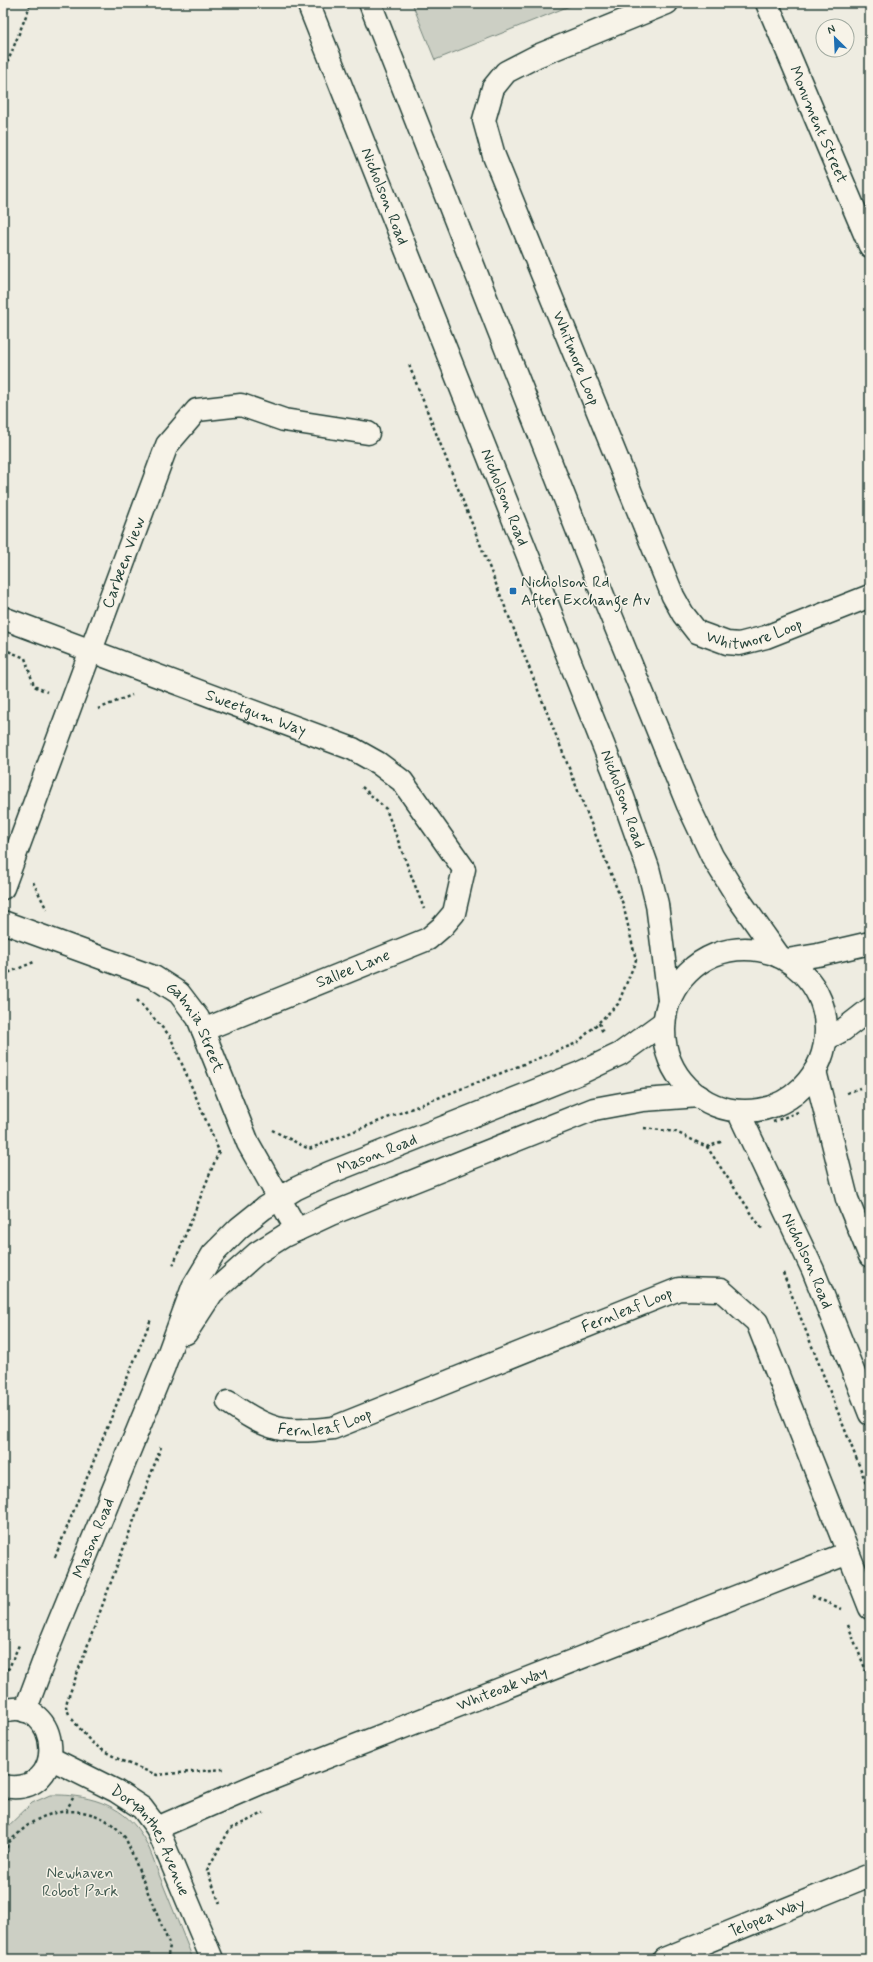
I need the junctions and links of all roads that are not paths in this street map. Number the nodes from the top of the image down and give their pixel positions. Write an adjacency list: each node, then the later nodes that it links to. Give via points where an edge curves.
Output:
1 (308, 3): 15 (street, Nicholson Road, via 614,772 648,868 657,904)
2 (370, 3): 14 (street, Nicholson Road, via 688,805 712,856 738,898)
3 (667, 3): 7 (street, Whitmore Loop, via 537,56 506,72 493,88 484,120 494,156 673,596 690,625 697,632 727,643 746,642 766,637)
4 (768, 3): 5 (street, Monument Street)
5 (870, 246)
6 (368, 433): 9 (street, Carbeen View, via 284,420 241,404 197,410 167,445)
7 (870, 596)
8 (3, 618): 9 (street, Sweetgum Way)
9 (91, 650): 10 (street, Sweetgum Way, via 353,749 378,763 402,781); 11 (street, Carbeen View)
10 (464, 869): 18 (street, Sallee Lane, via 454,913 428,938)
11 (3, 888)
12 (3, 922): 18 (street, Gahnia Street, via 154,977 179,993 198,1018)
13 (870, 943): 14 (street, via 818,955)
14 (783, 958): 15 (street, Nicholson Road, via 756,950 731,950 707,958 688,973); 19 (street, Nicholson Road, via 802,971 814,985 822,1002 826,1020)
15 (669, 1000): 17 (street, Nicholson Road)
16 (870, 1009): 19 (street, via 843,1030)
17 (664, 1022): 21 (street, Nicholson Road, via 665,1044 672,1064 683,1082); 23 (street, Mason Road, via 620,1054 586,1070 329,1174)
18 (203, 1030): 23 (street, Gahnia Street, via 246,1140)
19 (826, 1039): 20 (street, Nicholson Road)
20 (815, 1071): 22 (street, Nicholson Road, via 801,1089 782,1102 761,1110); 25 (street, via 848,1199)
21 (699, 1096): 22 (street, Nicholson Road, via 718,1106); 24 (street, Mason Road, via 643,1100 594,1109)
22 (738, 1111): 28 (street, Nicholson Road, via 813,1270)
23 (280, 1199): 24 (street, Gahnia Street); 26 (street, Mason Road, via 239,1228 213,1254 193,1287)
24 (297, 1230): 26 (street, Mason Road, via 257,1253 212,1293)
25 (870, 1256)
26 (164, 1366): 32 (street, Mason Road)
27 (228, 1402): 29 (street, Fernleaf Loop, via 251,1418 275,1429 302,1432 333,1428 679,1289 721,1290 757,1322)
28 (870, 1414)
29 (848, 1553): 30 (street, Fernleaf Loop); 35 (street, Whiteoak Way, via 263,1782)
30 (870, 1608)
31 (3, 1711): 32 (street)
32 (25, 1711): 33 (street, via 44,1725 50,1737)
33 (50, 1758): 34 (street, via 41,1775 32,1782 19,1787); 35 (street, Doryanthes Avenue, via 133,1801 142,1808)
34 (3, 1786)
35 (157, 1828): 37 (street, Doryanthes Avenue)
36 (870, 1875): 38 (street, Telopea Way)
37 (212, 1959)
38 (664, 1959)

